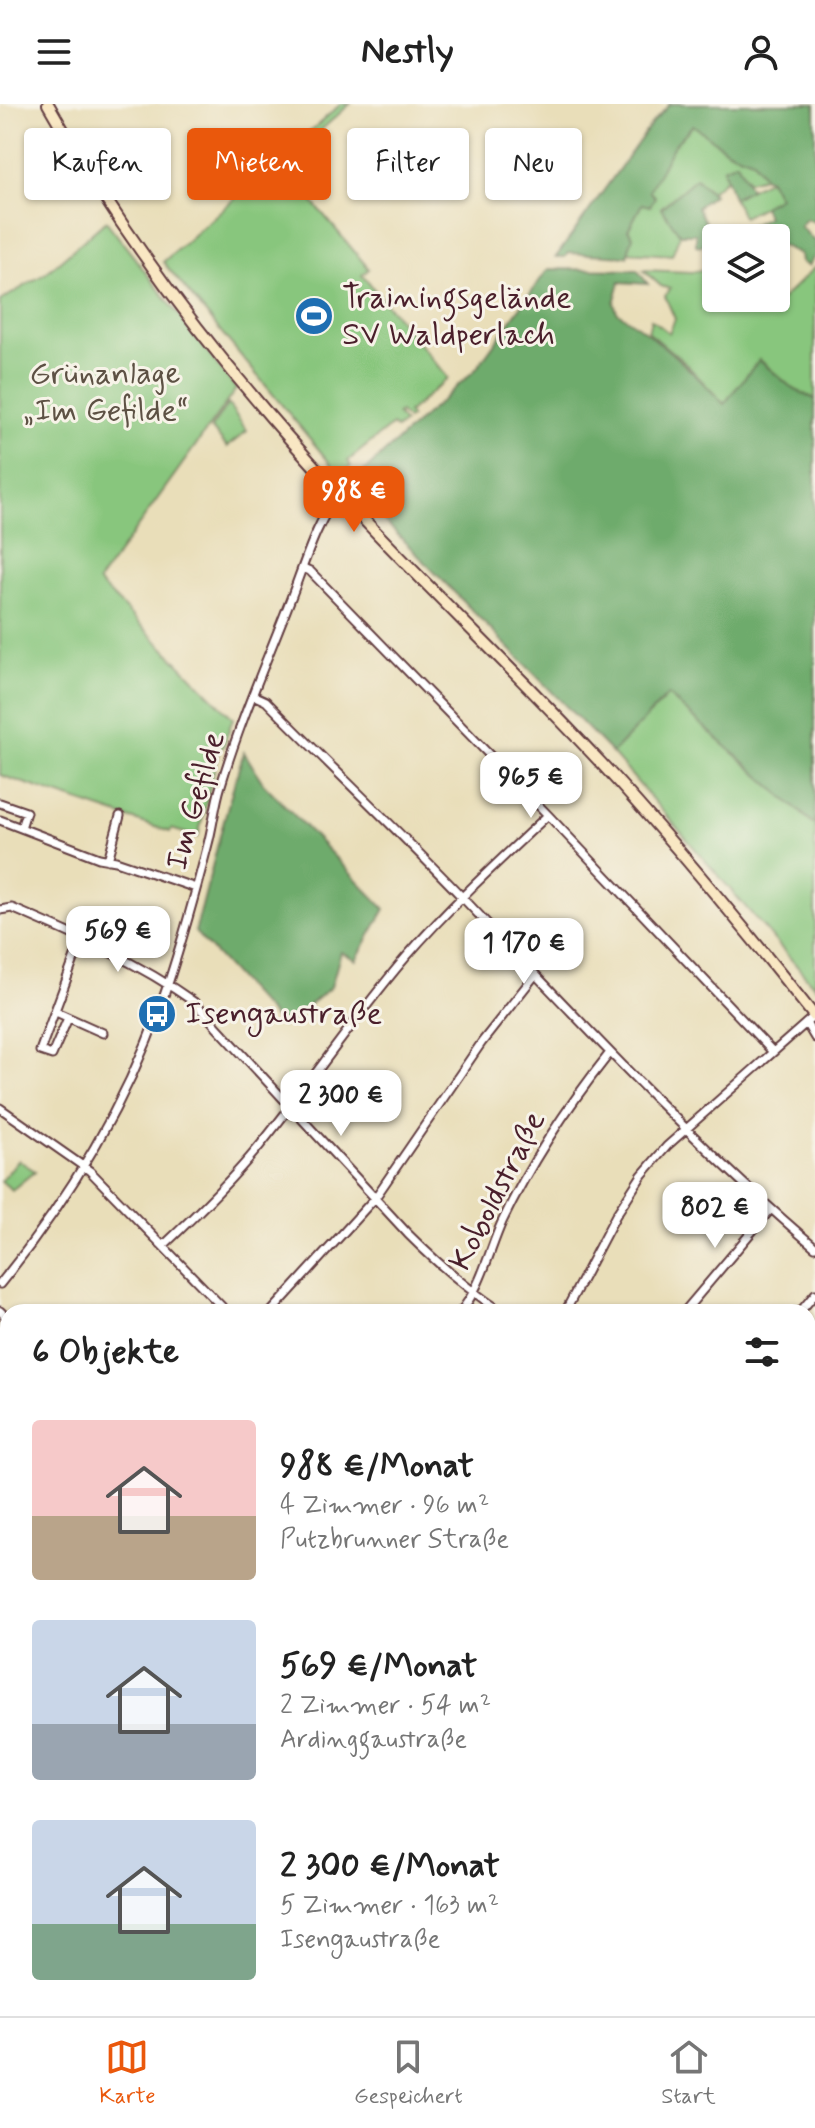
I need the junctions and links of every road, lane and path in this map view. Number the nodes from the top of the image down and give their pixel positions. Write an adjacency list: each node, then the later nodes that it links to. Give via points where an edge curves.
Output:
1 (48, 104): 2 (main road, via 88,175 146,258 241,380)
2 (340, 494): 3 (street, Im Gefilde, via 331,503); 19 (main road, via 602,764 687,860)
3 (303, 568): 4 (street, Im Gefilde); 6 (street)
4 (253, 695): 11 (street, Im Gefilde, via 221,786); 12 (street, via 266,701)
5 (0, 803): 9 (street, via 26,812)
6 (548, 815): 12 (street); 22 (street)
7 (120, 816): 10 (street)
8 (0, 820): 9 (street)
9 (21, 828): 10 (street)
10 (108, 860): 11 (street)
11 (196, 888): 16 (street, Im Gefilde)
12 (461, 896): 15 (street); 24 (street, via 382,986)
13 (0, 910): 14 (street, via 12,908)
14 (82, 938): 16 (street); 17 (street)
15 (535, 975): 23 (street); 28 (street, via 454,1081)
16 (168, 984): 24 (street, via 194,1002); 27 (street, Im Gefilde, via 123,1097)
17 (56, 1012): 18 (street); 18 (street, via 40,1051 52,1055)
18 (68, 1018): 20 (street)
19 (812, 1018): 21 (street); 22 (street)
20 (103, 1033)
21 (815, 1038)
22 (773, 1052): 26 (street)
23 (609, 1054): 26 (street); 33 (street, Koboldstraße, via 542,1147)
24 (291, 1106): 28 (street); 30 (street, via 243,1166)
25 (0, 1108): 27 (street)
26 (686, 1129): 29 (street); 38 (street, via 642,1175)
27 (82, 1166): 30 (street); 32 (street, Im Gefilde)
28 (375, 1198): 33 (street); 35 (street)
29 (771, 1209): 31 (street); 39 (street)
30 (163, 1246): 34 (street)
31 (815, 1247)
32 (0, 1284)
33 (473, 1293): 36 (street, Koboldstraße); 37 (street)
34 (219, 1304)
35 (278, 1304)
36 (465, 1304)
37 (490, 1304)
38 (569, 1304)
39 (691, 1304)

